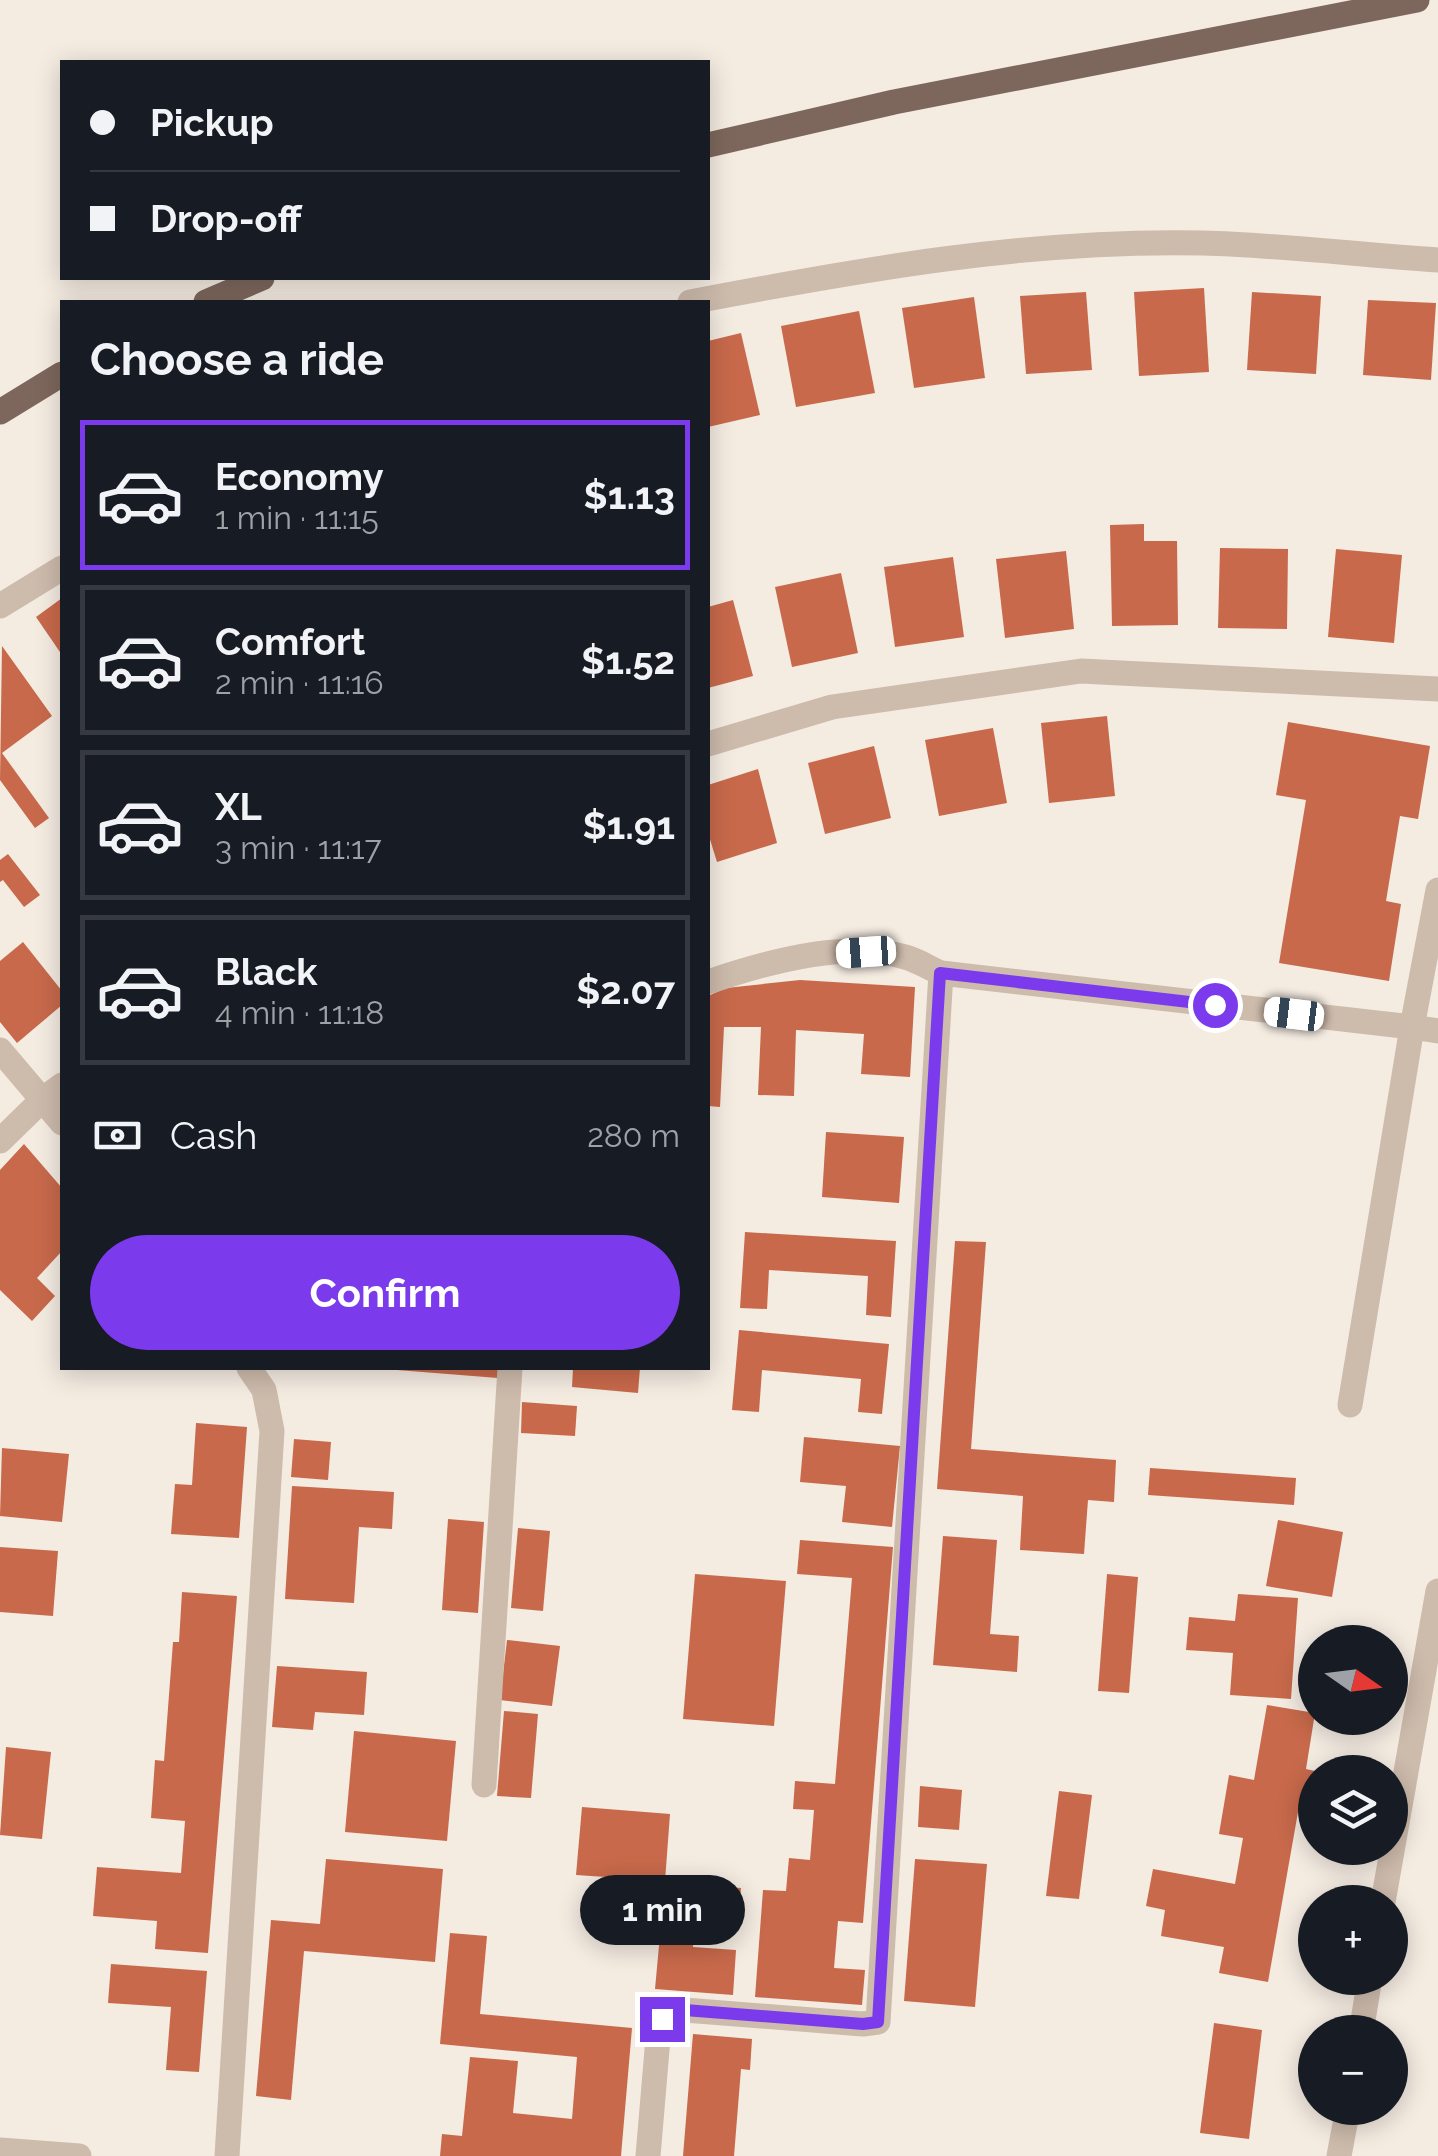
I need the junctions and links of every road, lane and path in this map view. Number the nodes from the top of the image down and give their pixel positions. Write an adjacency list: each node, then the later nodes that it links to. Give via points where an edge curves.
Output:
1 (1417, 0): 2 (main road)
2 (710, 145)
3 (1438, 260): 6 (street, via 1202,243 1030,249)
4 (257, 280): 5 (main road)
5 (211, 300)
6 (701, 300)
7 (60, 375): 8 (main road)
8 (0, 412)
9 (60, 569): 10 (street)
10 (0, 606)
11 (1438, 689): 12 (street, via 1081,671 832,707)
12 (710, 743)
13 (1438, 890): 16 (street)
14 (940, 973): 15 (street, via 905,956 866,952 766,962); 16 (street); 32 (street, via 878,2022 672,2009 658,2038)
15 (710, 981)
16 (1412, 1028): 17 (street); 24 (street)
17 (1438, 1031)
18 (0, 1050): 19 (street)
19 (53, 1092): 20 (street); 21 (street)
20 (60, 1116)
21 (0, 1141)
22 (250, 1370): 31 (street, via 264,1390 272,1431)
23 (510, 1370): 26 (street)
24 (1350, 1405)
25 (1438, 1592): 27 (street)
26 (484, 1784)
27 (1387, 1885)
28 (1345, 2125): 33 (street)
29 (0, 2150): 30 (street)
30 (79, 2156)
31 (227, 2156)
32 (648, 2156)
33 (1339, 2156)

